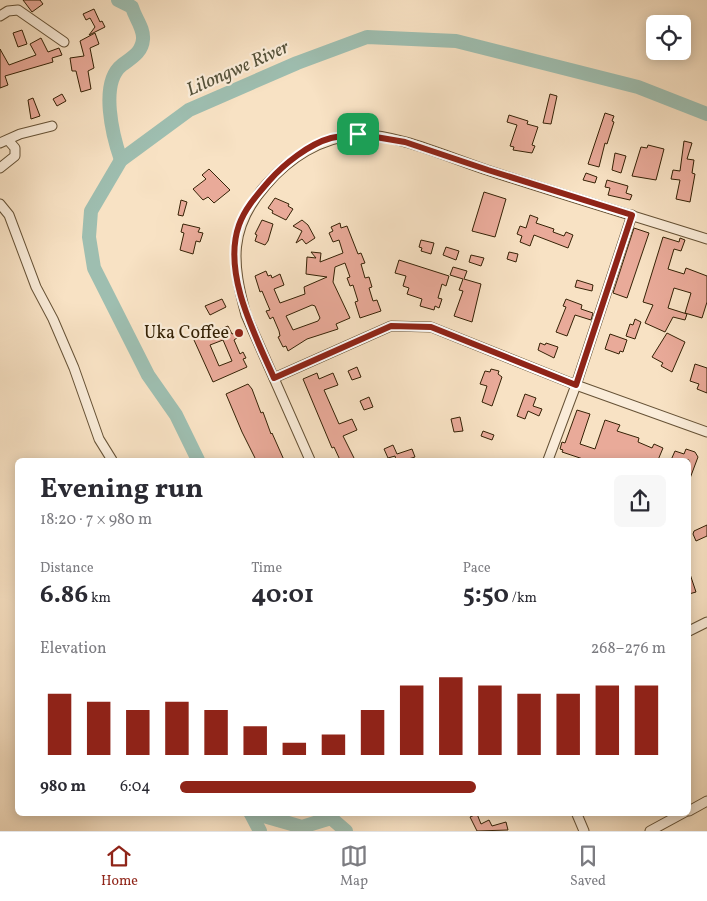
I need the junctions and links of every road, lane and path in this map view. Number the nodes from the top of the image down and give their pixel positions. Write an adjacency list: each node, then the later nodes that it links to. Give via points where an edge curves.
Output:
1 (0, 16): 2 (street, via 18,10)
2 (64, 42)
3 (52, 126): 4 (street, via 20,134)
4 (4, 142): 5 (street, via 16,148 14,156)
5 (0, 168)
6 (0, 204): 12 (street, via 9,215 36,287 74,368 99,439)
7 (632, 215): 8 (street); 9 (street, via 405,142 358,134 330,138 278,171 253,200 239,225 234,249 240,292 246,315); 10 (street)
8 (707, 240)
9 (274, 378): 10 (street, via 391,326 415,325 431,327); 13 (street)
10 (576, 385): 11 (street); 14 (street)
11 (707, 432)
12 (111, 458)
13 (309, 458)
14 (549, 458)
15 (707, 622): 16 (street)
16 (691, 630)
17 (707, 801): 18 (street)
18 (691, 810)
19 (578, 816): 21 (street)
20 (679, 816): 22 (street)
21 (584, 831)
22 (650, 831)

